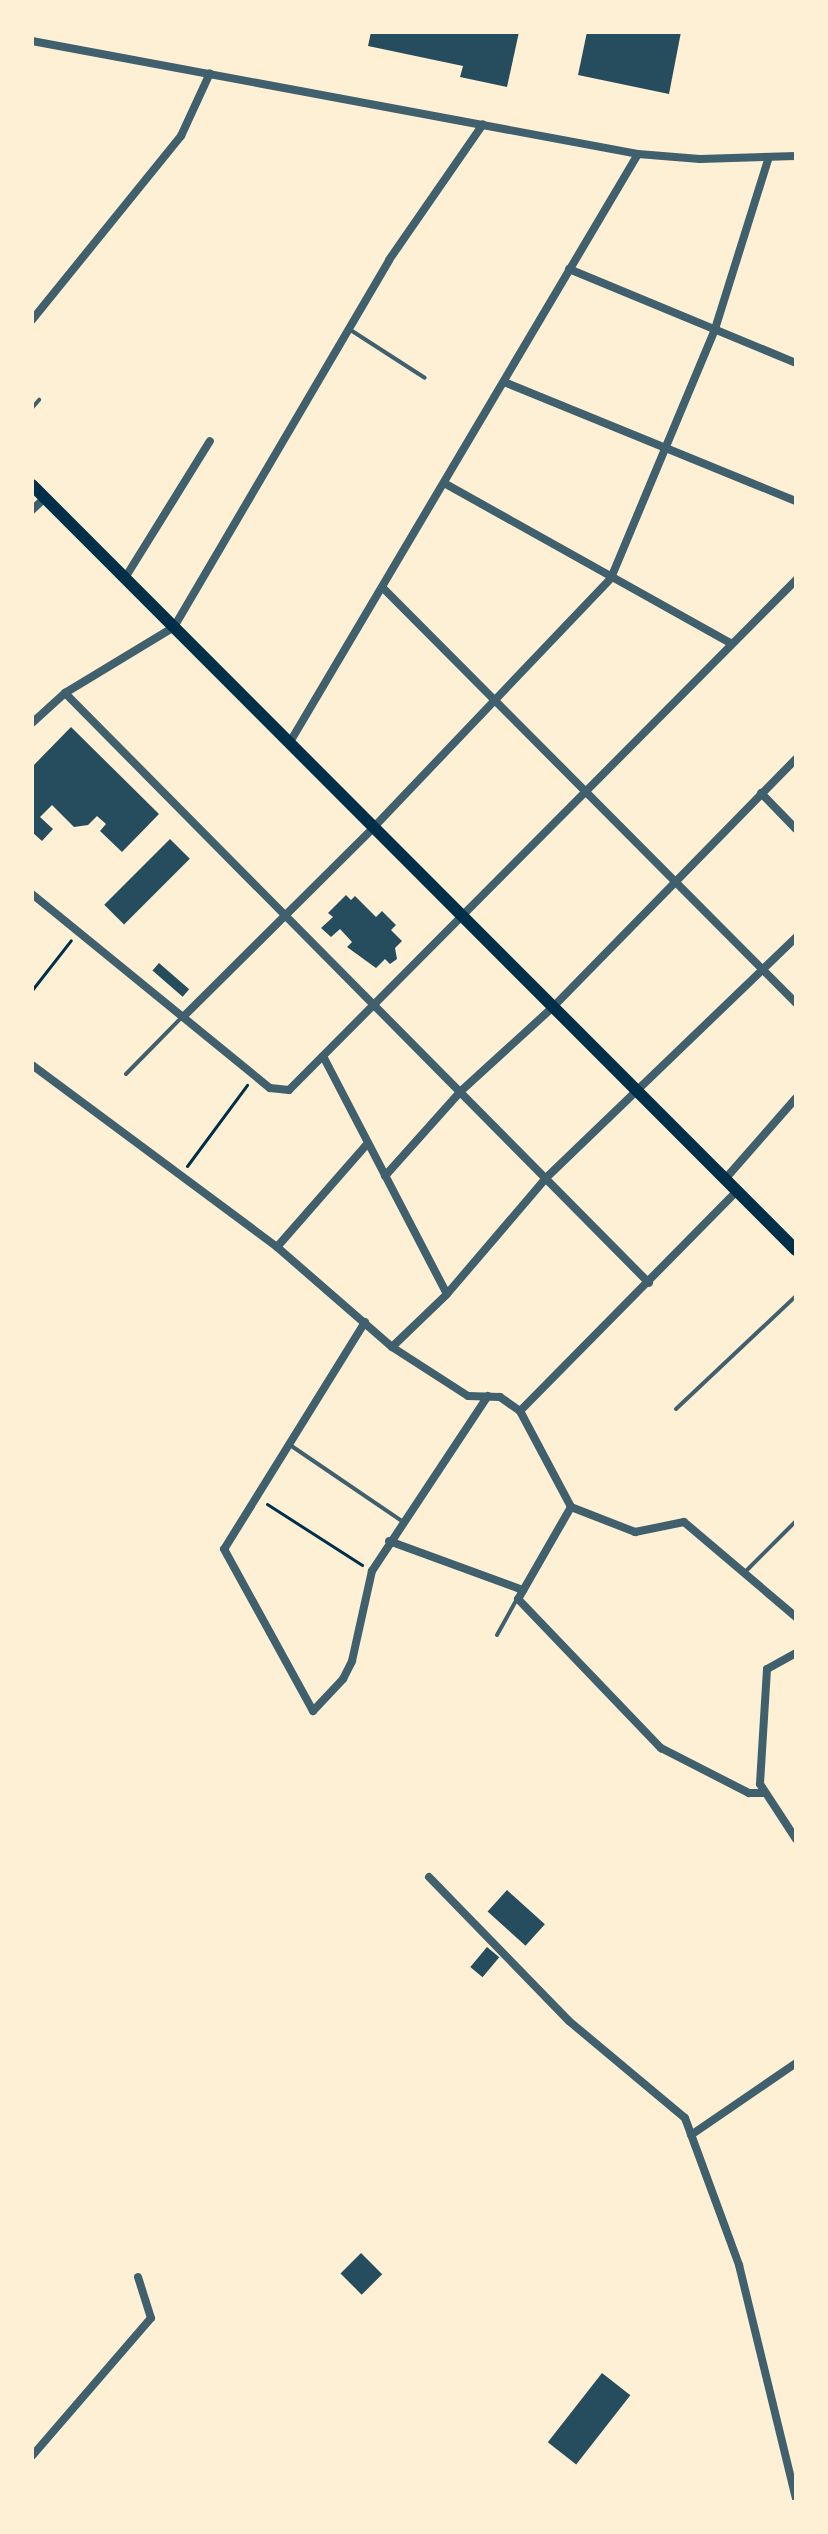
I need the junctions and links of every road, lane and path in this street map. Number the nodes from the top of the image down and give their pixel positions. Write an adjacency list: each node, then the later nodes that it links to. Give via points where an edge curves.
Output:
1 (32, 41): 2 (street)
2 (210, 73): 3 (street); 8 (street, via 181,136)
3 (483, 124): 4 (street); 9 (street, via 389,260)
4 (638, 154): 6 (street); 7 (street)
5 (796, 156): 6 (street)
6 (769, 157): 10 (street)
7 (569, 269): 10 (street); 13 (street)
8 (32, 320)
9 (349, 329): 12 (lane); 27 (street)
10 (715, 329): 11 (street); 17 (street)
11 (796, 363)
12 (425, 378)
13 (504, 382): 17 (street); 18 (street)
14 (39, 400): 15 (lane)
15 (32, 408)
16 (210, 441): 23 (street)
17 (667, 448): 21 (street); 24 (street)
18 (444, 483): 24 (street); 26 (street)
19 (32, 485): 20 (main road)
20 (45, 498): 22 (street); 23 (main road)
21 (796, 501)
22 (32, 510)
23 (125, 578): 27 (main road)
24 (611, 578): 28 (street); 30 (street)
25 (796, 580): 28 (street)
26 (383, 588): 30 (street); 32 (street)
27 (174, 627): 29 (street); 32 (main road)
28 (730, 643): 34 (street)
29 (65, 693): 31 (street); 40 (street)
30 (492, 699): 34 (street); 36 (street)
31 (32, 723)
32 (290, 742): 36 (main road)
33 (796, 759): 35 (street)
34 (584, 790): 38 (street); 41 (street)
35 (761, 793): 37 (street); 38 (street)
36 (374, 827): 40 (street); 41 (main road)
37 (796, 829)
38 (676, 881): 44 (street); 48 (street)
39 (32, 894): 42 (street)
40 (285, 915): 47 (street); 49 (street)
41 (464, 918): 47 (street); 48 (main road)
42 (78, 931): 45 (path); 49 (street)
43 (796, 937): 44 (street)
44 (763, 970): 46 (street); 55 (street)
45 (32, 990)
46 (796, 1003)
47 (375, 1006): 50 (street); 54 (street)
48 (553, 1007): 54 (street); 55 (main road)
49 (183, 1017): 52 (lane); 53 (street)
50 (323, 1056): 53 (street, via 289,1090 277,1092); 57 (street)
51 (32, 1065): 59 (street)
52 (126, 1074)
53 (254, 1075): 59 (path)
54 (461, 1091): 58 (street); 60 (street)
55 (638, 1091): 60 (street); 61 (main road)
56 (796, 1098): 61 (street)
57 (368, 1143): 58 (street); 63 (street)
58 (385, 1176): 66 (street)
59 (179, 1177): 63 (street)
60 (546, 1178): 65 (street); 66 (street)
61 (726, 1178): 62 (main road)
62 (738, 1190): 64 (main road); 65 (street)
63 (277, 1247): 68 (street)
64 (796, 1250)
65 (649, 1283): 72 (street)
66 (447, 1294): 69 (street)
67 (796, 1296): 71 (lane)
68 (365, 1322): 69 (street); 73 (street)
69 (392, 1347): 70 (street, via 468,1396)
70 (488, 1396): 72 (street); 76 (street)
71 (676, 1409)
72 (520, 1411): 75 (street)
73 (288, 1444): 74 (street); 76 (lane)
74 (256, 1497): 79 (path); 79 (street, via 224,1549 313,1711 352,1661)
75 (571, 1507): 80 (street, via 635,1532 684,1522); 81 (street)
76 (402, 1521): 78 (street)
77 (796, 1521): 80 (lane)
78 (389, 1541): 79 (street); 81 (street)
79 (372, 1571)
80 (745, 1572): 82 (street)
81 (520, 1594): 83 (lane); 86 (street, via 661,1748 749,1793)
82 (796, 1617)
83 (497, 1635)
84 (793, 1655): 85 (street); 86 (street, via 767,1669 760,1784)
85 (796, 1665)
86 (765, 1793): 87 (street)
87 (796, 1839)
88 (429, 1877): 90 (street, via 569,2021 677,2109)
89 (796, 2063): 90 (street)
90 (691, 2135): 93 (street, via 739,2265)
91 (138, 2277): 92 (street, via 151,2318)
92 (32, 2456)
93 (796, 2498)

